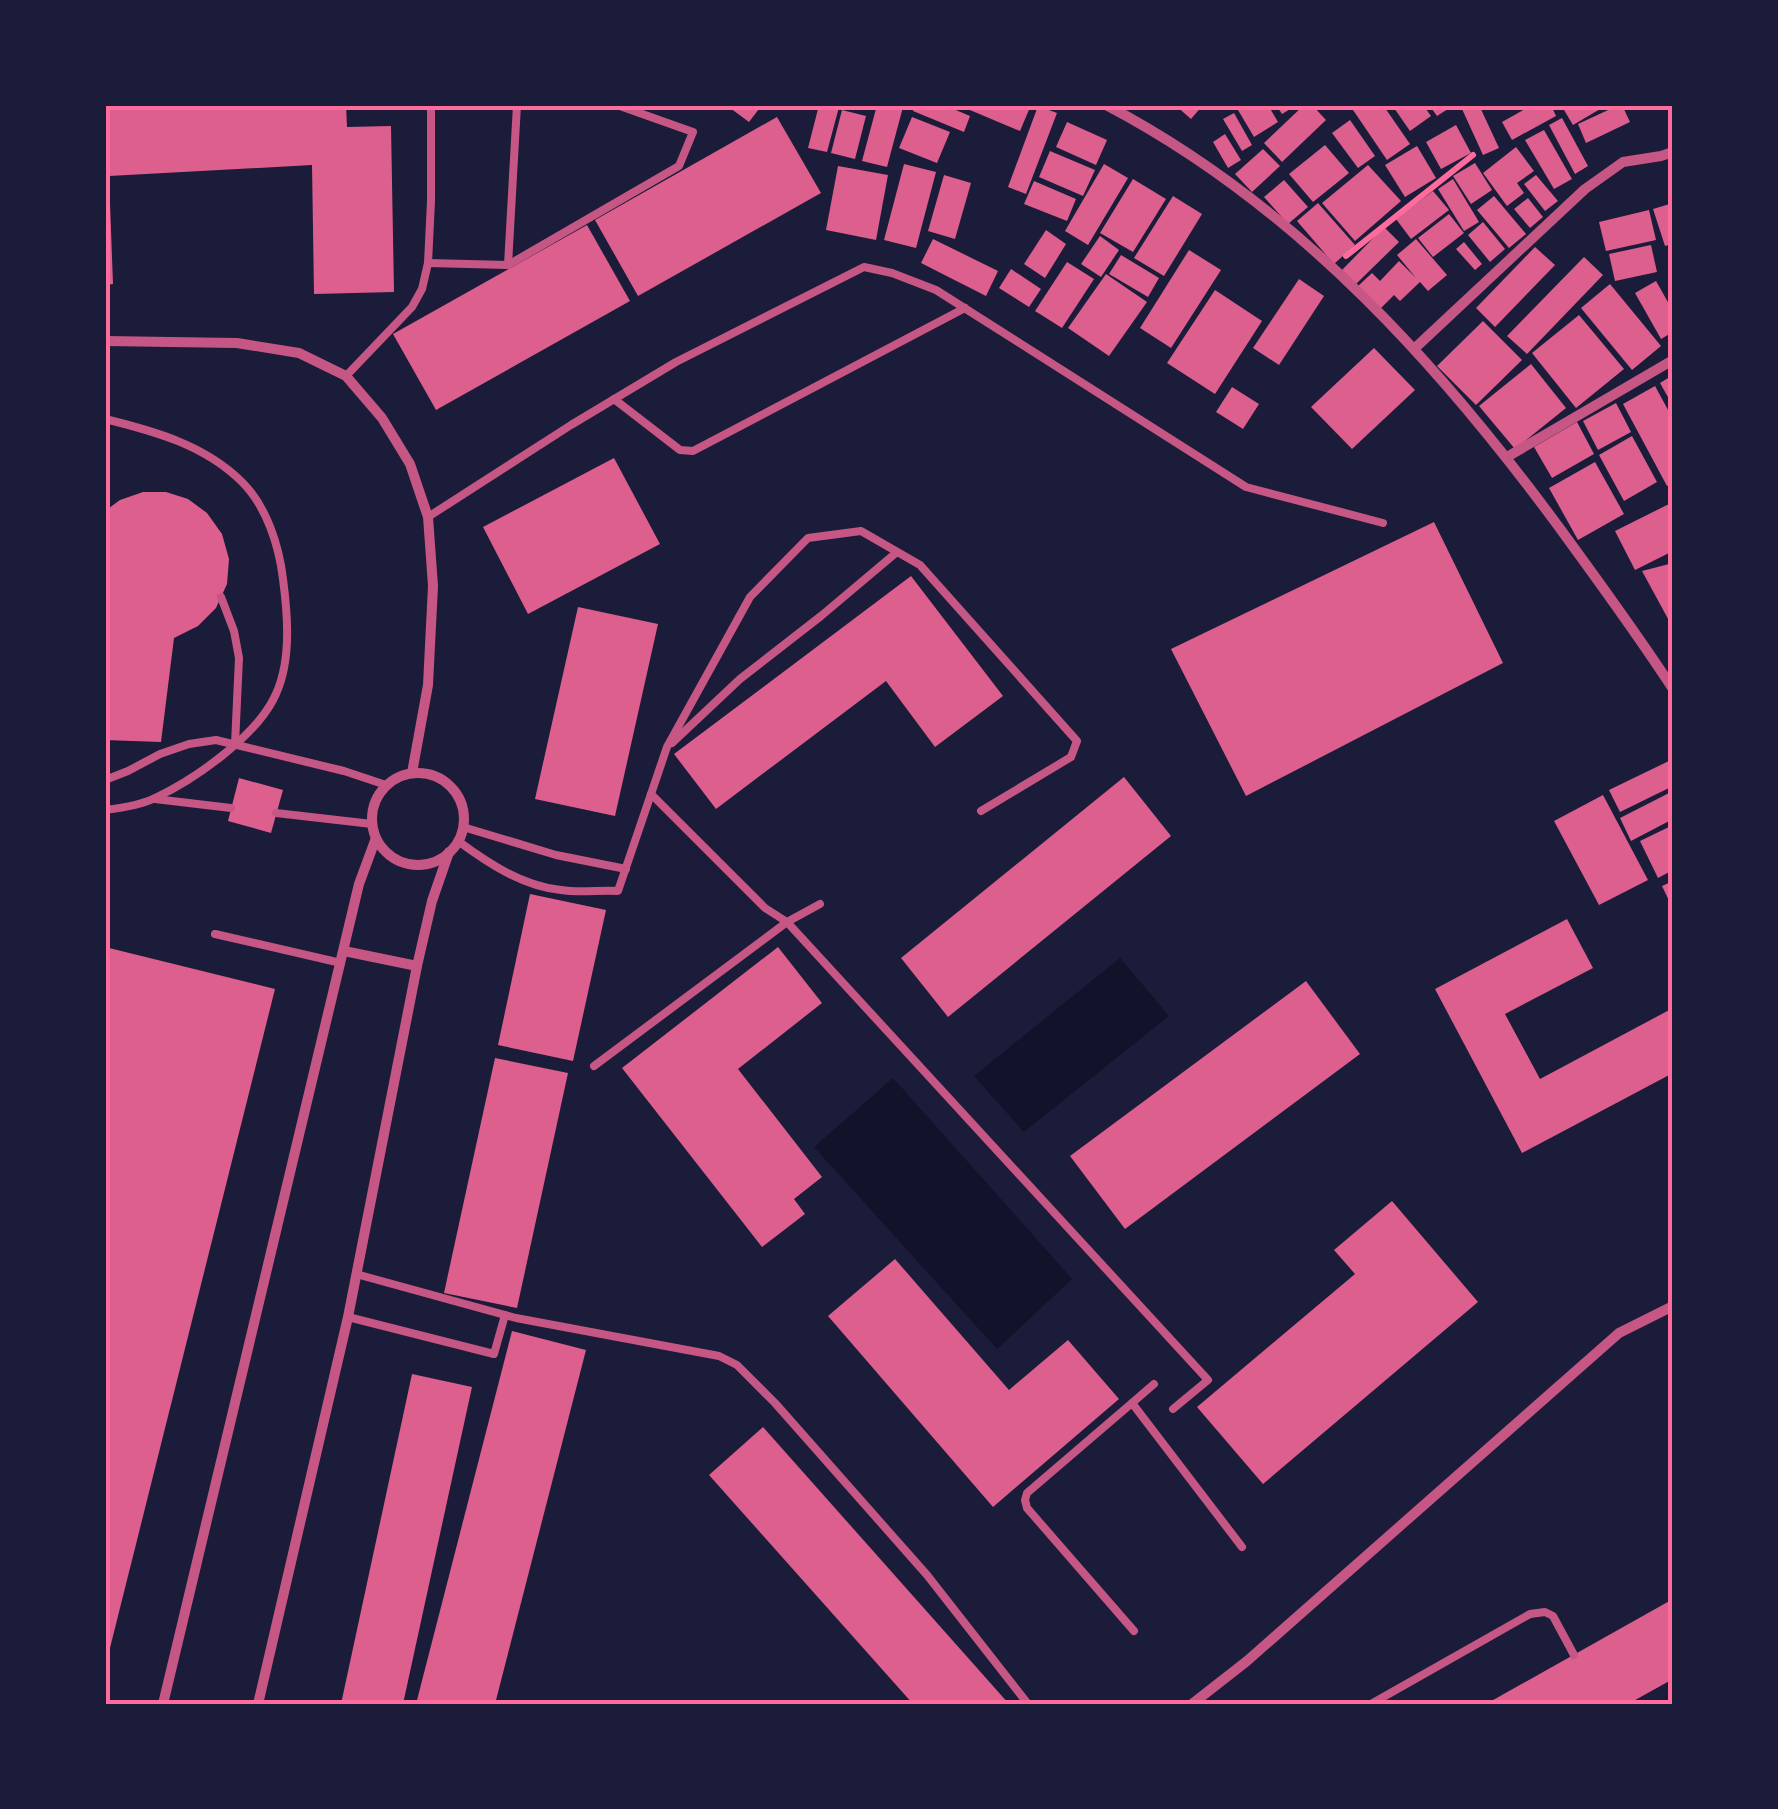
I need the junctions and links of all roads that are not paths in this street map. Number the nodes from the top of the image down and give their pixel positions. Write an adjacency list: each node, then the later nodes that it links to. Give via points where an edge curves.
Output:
1 (431, 105): 7 (lane)
2 (517, 105): 8 (lane)
3 (617, 105): 8 (lane, via 694,132 679,166)
4 (1106, 105): 5 (street)
5 (1125, 110): 11 (street, via 1302,238)
6 (1673, 152): 11 (street, via 1623,162 1585,189)
7 (428, 263): 8 (lane); 13 (lane, via 412,307)
8 (508, 266)
9 (966, 308): 14 (lane, via 936,290 864,268); 14 (lane, via 693,451 680,450); 18 (lane, via 1246,486)
10 (105, 341): 13 (street, via 237,343 299,353)
11 (1414, 349): 16 (street)
12 (1673, 360): 16 (street)
13 (346, 376): 17 (street, via 410,464)
14 (614, 400): 17 (lane)
15 (105, 419): 22 (lane, via 156,431 209,456 244,484 267,520 287,608 283,671 274,698)
16 (1507, 457): 21 (street)
17 (428, 516): 24 (street, via 428,685)
18 (1383, 523)
19 (897, 552): 23 (lane); 23 (lane, via 861,531 808,538 750,597); 31 (lane, via 920,564 1077,741 1070,757)
20 (220, 598): 22 (lane, via 239,658)
21 (1673, 689)
22 (234, 744): 25 (lane, via 189,744); 26 (lane); 28 (lane)
23 (667, 747): 27 (lane)
24 (412, 773): 26 (street); 34 (street, via 452,787)
25 (105, 780)
26 (386, 786): 33 (street)
27 (651, 794): 38 (lane); 40 (lane)
28 (155, 798): 29 (lane); 30 (lane)
29 (231, 808)
30 (105, 810)
31 (981, 811)
32 (276, 813): 33 (lane)
33 (372, 824): 35 (street)
34 (463, 827): 36 (street); 38 (lane)
35 (376, 838): 37 (street, via 409,864); 42 (street)
36 (458, 841): 37 (street); 38 (lane, via 514,877 559,890 618,890)
37 (450, 852): 44 (street)
38 (626, 869)
39 (820, 904): 40 (lane)
40 (787, 922): 45 (lane); 52 (lane, via 1208,1380)
41 (216, 934): 43 (lane)
42 (344, 950): 43 (street); 44 (street)
43 (341, 963): 56 (street)
44 (417, 966): 46 (street)
45 (594, 1066)
46 (356, 1274): 48 (lane); 49 (street)
47 (1673, 1306): 59 (street, via 1618,1333)
48 (504, 1315): 49 (lane, via 494,1354); 58 (lane, via 719,1356 737,1365 927,1575)
49 (348, 1316): 57 (street)
50 (1154, 1384): 51 (lane)
51 (1132, 1403): 53 (lane); 54 (lane, via 1025,1500)
52 (1173, 1409)
53 (1242, 1546)
54 (1134, 1631)
55 (1574, 1655): 60 (lane, via 1553,1616 1530,1614)
56 (163, 1704)
57 (258, 1704)
58 (1028, 1704)
59 (1192, 1704)
60 (1371, 1704)

